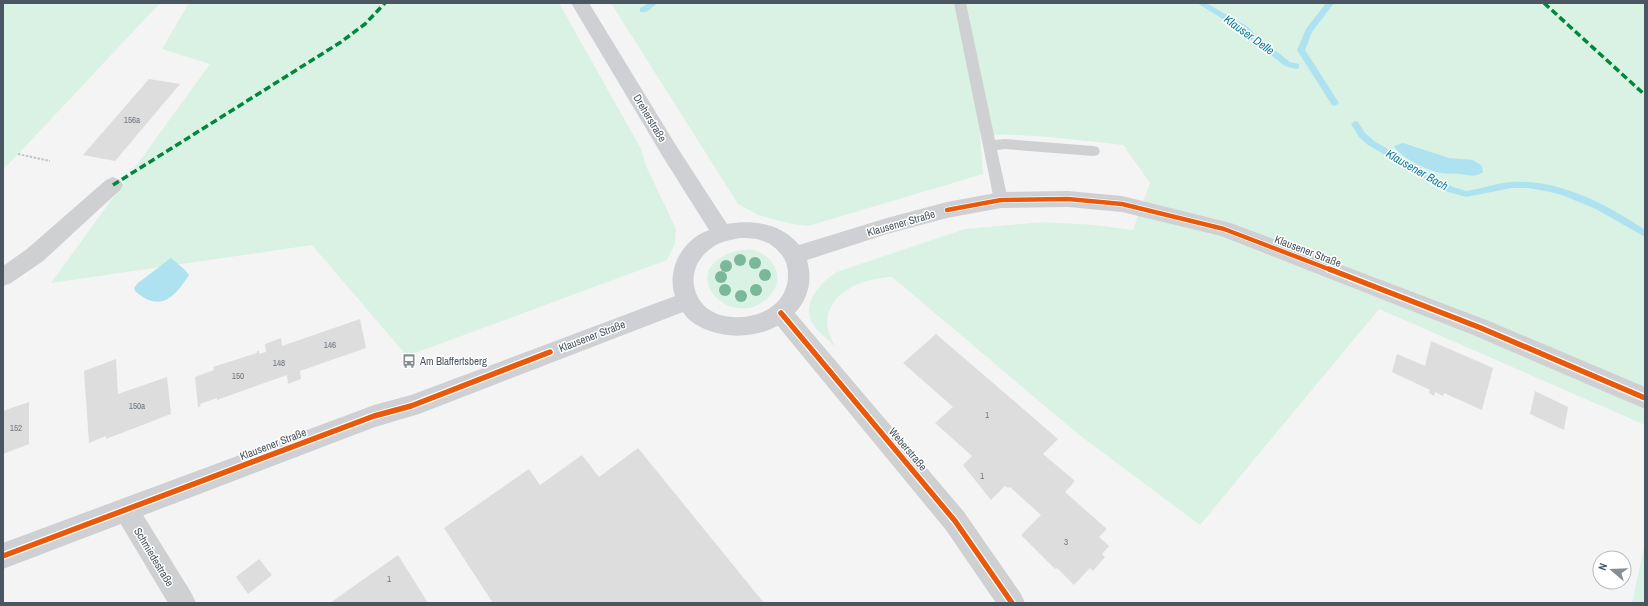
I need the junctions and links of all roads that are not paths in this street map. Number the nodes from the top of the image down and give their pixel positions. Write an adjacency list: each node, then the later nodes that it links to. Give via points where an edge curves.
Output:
1 (580, 3): 7 (main road, Dreherstraße)
2 (960, 3): 3 (lane)
3 (990, 146): 4 (lane, via 1005,144); 6 (lane)
4 (1093, 152)
5 (113, 185): 9 (street, via 35,255)
6 (1001, 200): 8 (main road, Klausener Straße, via 947,210 887,226); 12 (main road, Klausener Straße, via 1068,199 1122,204 1224,229 1481,328)
7 (722, 233): 8 (main road, via 756,230 785,244); 10 (main road, via 705,241 692,253 683,268 682,285)
8 (795, 255): 11 (main road, via 800,270 799,285 793,300)
9 (3, 277)
10 (687, 301): 11 (main road, via 695,312 721,326 752,326); 13 (main road, Klausener Straße, via 411,406 374,416)
11 (781, 313): 16 (street, Weberstraße, via 955,521)
12 (1645, 398)
13 (126, 511): 14 (main road, Klausener Straße); 15 (street, Schmiedestraße)
14 (3, 556)
15 (183, 603)
16 (1012, 603)

